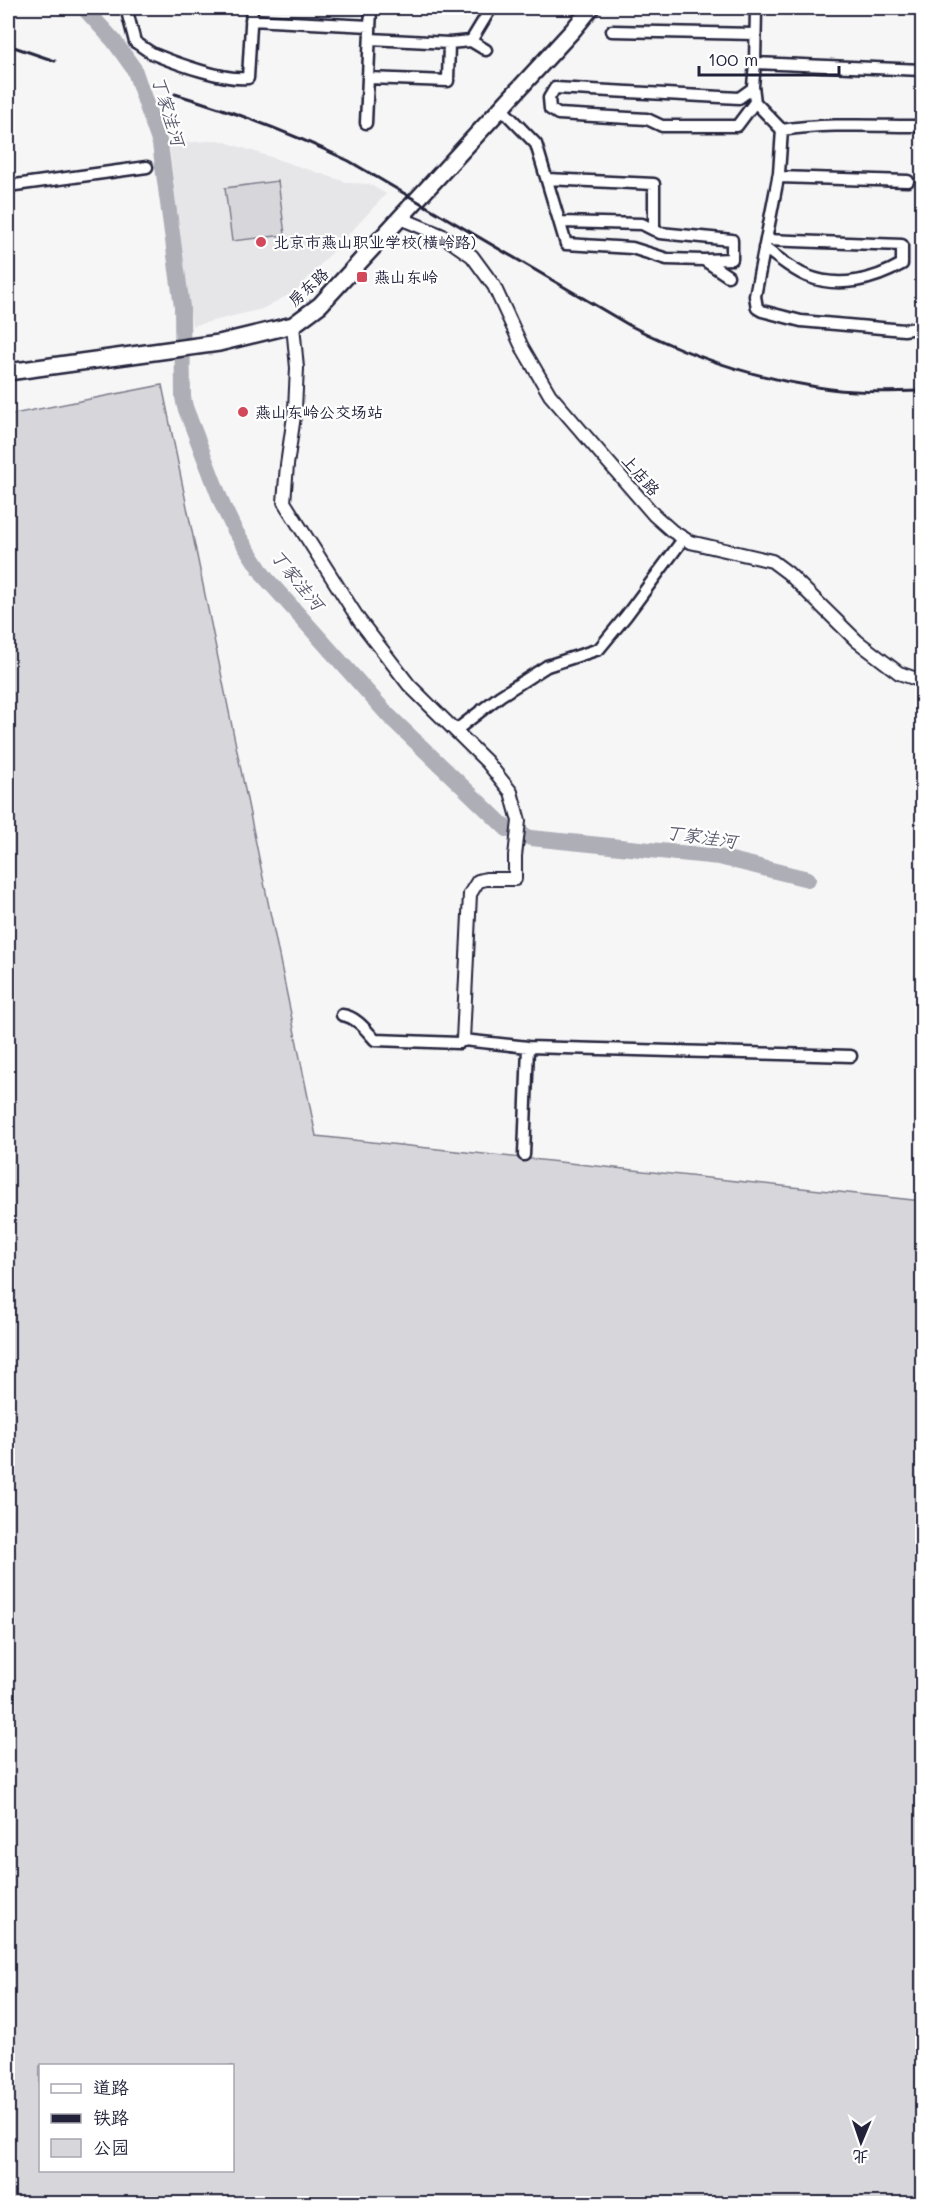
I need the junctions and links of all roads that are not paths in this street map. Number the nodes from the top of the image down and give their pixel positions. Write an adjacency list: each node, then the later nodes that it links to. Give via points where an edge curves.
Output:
1 (128, 8): 7 (street, via 135,42 153,54 239,79 249,78)
2 (252, 8): 7 (street)
3 (371, 8): 8 (street)
4 (491, 8): 12 (street)
5 (591, 8): 20 (main road, 房东路)
6 (756, 8): 10 (street)
7 (251, 20): 8 (street)
8 (370, 26): 11 (street)
9 (612, 31): 10 (street)
10 (755, 33): 15 (street)
11 (370, 39): 13 (street); 17 (street)
12 (471, 41): 13 (street); 14 (street)
13 (449, 43): 17 (street, via 448,81)
14 (486, 50)
15 (756, 63): 16 (street); 18 (street)
16 (922, 70)
17 (368, 78): 21 (street)
18 (753, 88): 19 (street); 19 (street, via 739,98 555,88 549,98 550,109 558,114 647,119 662,126 737,126)
19 (755, 102): 23 (street)
20 (501, 108): 26 (street, via 537,144); 29 (main road, 房东路)
21 (366, 123)
22 (922, 126): 23 (street, via 841,125)
23 (782, 130): 25 (street)
24 (147, 167): 28 (street)
25 (778, 177): 27 (street); 32 (street)
26 (547, 179): 30 (street); 31 (street, via 654,184)
27 (908, 181)
28 (8, 186)
29 (400, 218): 35 (main road, 房东路, via 320,305); 38 (street, 上店路, via 443,236 472,256 494,286 550,395 654,515)
30 (560, 222): 31 (street, via 642,224); 33 (street, via 566,244 632,248 667,259)
31 (654, 230): 33 (street, via 732,240 732,259)
32 (765, 244): 32 (street, via 808,276 841,283 884,274 902,264 902,245); 36 (street, via 754,296 762,311 801,321 904,330)
33 (704, 260): 34 (street)
34 (728, 276)
35 (293, 325): 37 (main road, 房东路, via 197,348); 40 (street, via 296,409 284,502 359,620 409,685)
36 (922, 327)
37 (8, 372)
38 (684, 538): 39 (street, 上店路, via 700,546 772,561 857,640 899,673); 40 (street, via 599,649 547,666)
39 (922, 681)
40 (455, 731): 42 (street, via 512,792 519,820 515,879 478,881 470,894)
41 (342, 1015): 42 (street, via 362,1026 375,1041)
42 (463, 1040): 43 (street)
43 (528, 1047): 44 (street); 45 (street)
44 (851, 1056)
45 (524, 1155)

